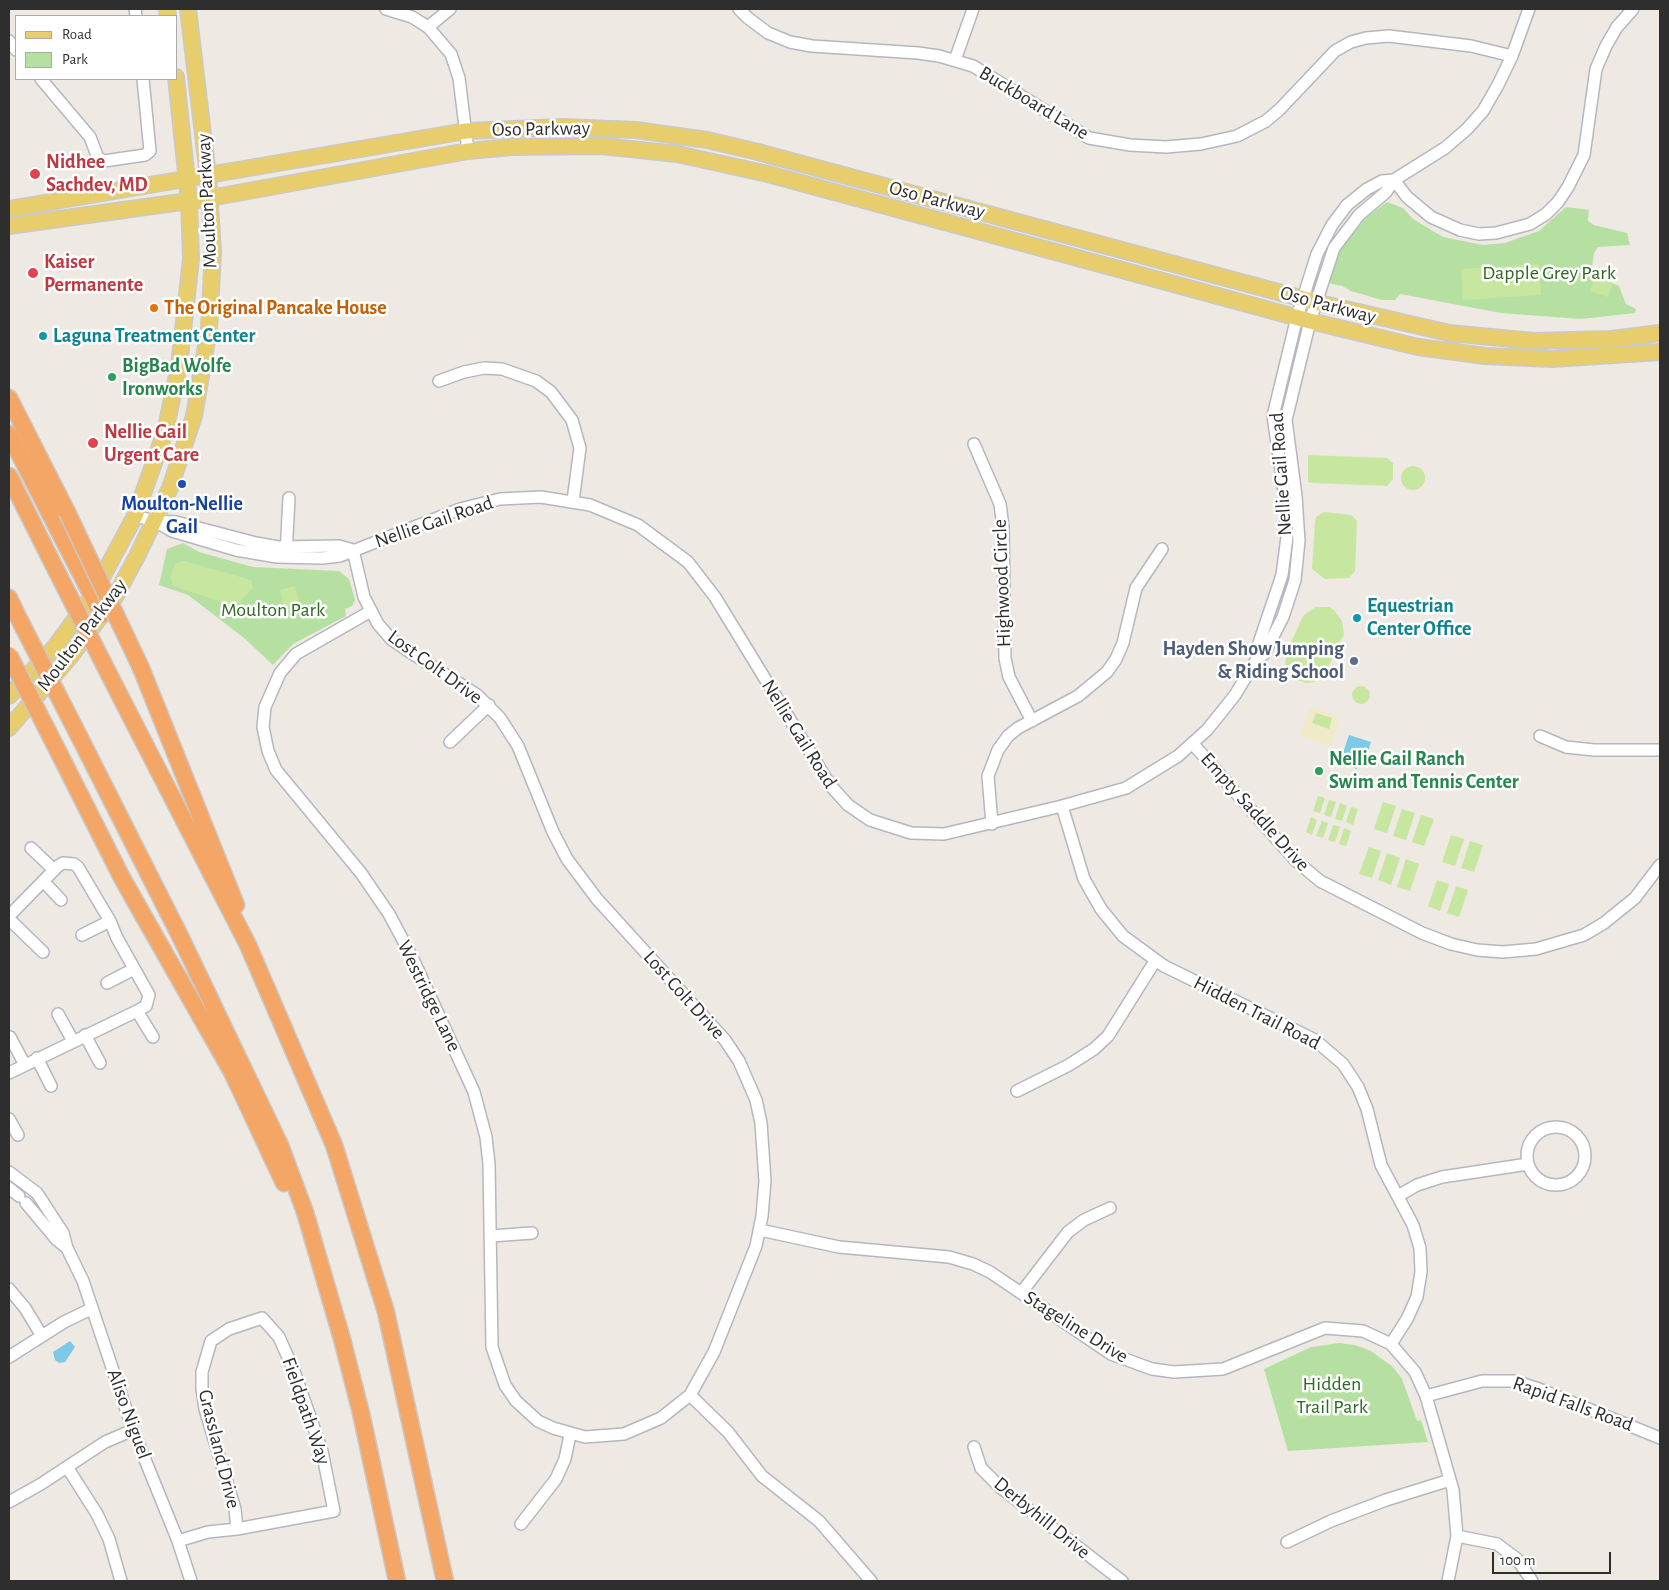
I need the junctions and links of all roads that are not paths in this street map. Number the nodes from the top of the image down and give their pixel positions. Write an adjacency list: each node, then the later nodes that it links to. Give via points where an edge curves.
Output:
1 (188, 9): 16 (main road, Moulton Parkway)
2 (386, 9): 8 (street, via 412,16)
3 (450, 9): 8 (street)
4 (740, 9): 10 (street, Buckboard Lane, via 768,33 790,42 918,53)
5 (973, 9): 10 (street)
6 (1529, 9): 9 (street, Nellie Gail Road)
7 (1633, 9): 18 (street, via 1613,33 1596,69 1584,155 1558,202 1546,214 1530,224 1496,233 1460,230 1431,217 1407,197)
8 (428, 27): 14 (street, via 443,42 456,67)
9 (1512, 56): 10 (street, Buckboard Lane, via 1470,46 1389,36 1366,38 1335,51 1280,109 1252,129 1220,142 1166,147 1116,144 1089,138 994,78); 18 (street, Nellie Gail Road, via 1483,111 1467,129 1445,148)
10 (955, 60)
11 (42, 80): 12 (street, via 90,137 99,159 104,161 150,152)
12 (143, 80)
13 (176, 80): 17 (main road, Moulton Parkway)
14 (466, 131): 15 (street); 16 (main road, Oso Parkway); 23 (main road, Oso Parkway, via 595,127 707,140)
15 (468, 151): 19 (main road, Oso Parkway); 24 (main road, Oso Parkway, via 602,146 644,149 711,161)
16 (208, 176): 17 (main road, Oso Parkway); 19 (main road, Moulton Parkway)
17 (188, 179): 20 (main road, Moulton Parkway); 21 (main road, Oso Parkway)
18 (1394, 180): 23 (street, Nellie Gail Road, via 1386,192 1359,215 1334,248)
19 (210, 198): 20 (main road, Oso Parkway); 35 (main road, Moulton Parkway, via 213,251 205,358 194,416 170,488)
20 (189, 201): 22 (main road, Oso Parkway); 34 (main road, Moulton Parkway, via 190,267 179,366 165,432)
21 (9, 209)
22 (9, 226)
23 (1309, 300): 24 (street, Nellie Gail Road); 25 (main road, Oso Parkway, via 1392,321 1492,338 1588,340)
24 (1304, 319): 26 (main road, Oso Parkway, via 1418,347 1486,356 1552,359); 50 (street, Nellie Gail Road, via 1286,420 1299,541 1295,580 1283,617 1264,654 1258,657 1225,709)
25 (1660, 332)
26 (1660, 352)
27 (439, 381): 33 (street, via 484,368 502,369 536,381 551,392 572,420 580,448)
28 (9, 398): 62 (highway, bridge, via 141,668 241,916)
29 (9, 434): 39 (highway)
30 (974, 444): 46 (street, Highwood Circle, via 1000,504 1005,658 1009,677)
31 (9, 476): 62 (highway, bridge)
32 (289, 498): 38 (street)
33 (573, 501): 37 (street, Nellie Gail Road, via 520,497 481,503); 53 (street, Nellie Gail Road, via 608,511 638,525 688,562 715,597 820,770 848,805 881,825 911,833 944,834)
34 (135, 516): 35 (street, Nellie Gail Road); 39 (main road, Moulton Parkway)
35 (155, 521): 38 (street, Nellie Gail Road, via 176,522); 42 (main road, Moulton Parkway)
36 (1162, 549): 46 (street, via 1136,588 1123,643 1107,672 1078,696)
37 (353, 550): 38 (street, Nellie Gail Road, via 339,546); 41 (street, Lost Colt Drive)
38 (286, 553)
39 (92, 596): 42 (highway); 44 (main road, Moulton Parkway, via 55,647)
40 (9, 598): 90 (highway, bridge, via 185,945 280,1145)
41 (371, 611): 45 (street, Lost Colt Drive, via 391,638 462,683); 88 (street, Westridge Lane, via 296,654 271,689 263,727 276,770 361,873 389,914 466,1073 486,1137)
42 (102, 615): 47 (main road, Moulton Parkway)
43 (9, 655): 90 (highway, bridge, via 122,878 232,1072)
44 (9, 696)
45 (488, 705): 49 (street); 86 (street, Lost Colt Drive, via 518,746 553,832 582,879 725,1040 739,1061 756,1100 761,1123 765,1181)
46 (1032, 721): 53 (street, via 1008,736 992,763 987,791)
47 (9, 728)
48 (1540, 736): 51 (street, via 1566,747)
49 (450, 742)
50 (1193, 744): 52 (street, Nellie Gail Road, via 1155,772 1126,788); 55 (street, Empty Saddle Drive, via 1295,860 1320,881 1414,929 1451,944 1503,952 1536,949 1584,935 1635,898)
51 (1660, 750)
52 (1062, 806): 53 (street, Nellie Gail Road); 64 (street, Hidden Trail Road, via 1092,893 1123,936)
53 (992, 824)
54 (32, 848): 56 (street)
55 (1660, 865)
56 (54, 870): 57 (street); 60 (street, via 69,862 78,867)
57 (43, 881): 58 (street); 59 (street)
58 (61, 900)
59 (10, 911): 63 (street)
60 (110, 921): 61 (street); 65 (street)
61 (82, 936)
62 (248, 945): 115 (highway, via 334,1146 380,1294)
63 (42, 952)
64 (1155, 961): 78 (street, via 1108,1036 1069,1065); 84 (street, Hidden Trail Road, via 1301,1032 1334,1056 1364,1098 1381,1165)
65 (134, 969): 66 (street); 67 (street, via 148,995 146,1006)
66 (107, 983)
67 (137, 1011): 69 (street); 71 (street)
68 (58, 1014): 72 (street)
69 (85, 1035): 72 (street); 74 (street)
70 (10, 1036): 75 (street)
71 (153, 1037)
72 (73, 1041): 73 (street)
73 (37, 1058): 75 (street); 77 (street)
74 (100, 1063)
75 (25, 1065): 76 (street)
76 (9, 1073)
77 (51, 1086)
78 (1017, 1091)
79 (9, 1119): 80 (street)
80 (18, 1135)
81 (1528, 1164): 81 (street, via 1542,1181 1564,1184 1581,1170 1584,1148 1570,1130 1548,1128 1530,1142); 84 (street, via 1442,1177 1417,1185)
82 (9, 1172): 89 (street, Aliso Niguel, via 42,1199 63,1233)
83 (9, 1188): 89 (street, Aliso Niguel)
84 (1398, 1196): 96 (street, Hidden Trail Road, via 1418,1237 1421,1272 1412,1310)
85 (1110, 1208): 92 (street, via 1068,1232)
86 (760, 1230): 92 (street, Stageline Drive, via 839,1247 949,1257 990,1272); 98 (street, Lost Colt Drive, via 714,1352)
87 (532, 1233): 88 (street)
88 (491, 1236): 101 (street, Westridge Lane, via 492,1347 497,1368 516,1401 538,1421)
89 (67, 1248): 93 (street, Aliso Niguel, via 83,1281)
90 (326, 1281): 114 (highway, via 361,1413)
91 (9, 1289): 94 (street)
92 (1021, 1292): 96 (street, Stageline Drive, via 1111,1354 1152,1369 1174,1372 1224,1369 1325,1328 1363,1331)
93 (91, 1309): 94 (street); 100 (street, Aliso Niguel)
94 (42, 1336): 97 (street)
95 (211, 1341): 108 (street, Grassland Drive, via 202,1372 202,1389 235,1509); 108 (street, Fieldpath Way, via 229,1329 262,1318 279,1337 322,1450 334,1511)
96 (1390, 1344): 99 (street, via 1415,1372)
97 (9, 1357)
98 (690, 1395): 101 (street, Lost Colt Drive, via 661,1418 624,1434 602,1437); 116 (street, via 728,1432 762,1476 819,1521)
99 (1426, 1396): 102 (street, Rapid Falls Road, via 1482,1381 1514,1381); 105 (street)
100 (133, 1430): 104 (street, via 105,1442); 110 (street, Aliso Niguel)
101 (570, 1434): 107 (street, via 565,1459 556,1479)
102 (1660, 1438)
103 (974, 1448): 117 (street, Derbyhill Drive, via 981,1468 1002,1488)
104 (67, 1466): 106 (street); 112 (street, via 109,1539)
105 (1450, 1480): 109 (street, via 1456,1509); 111 (street, via 1386,1500)
106 (9, 1502)
107 (521, 1524)
108 (237, 1529): 110 (street, via 208,1532)
109 (1456, 1536): 118 (street); 119 (street, via 1497,1544 1517,1558)
110 (178, 1541): 113 (street, Aliso Niguel)
111 (1287, 1542)
112 (121, 1581)
113 (191, 1581)
114 (397, 1581)
115 (446, 1581)
116 (871, 1581)
117 (1122, 1581)
118 (1448, 1581)
119 (1532, 1581)

